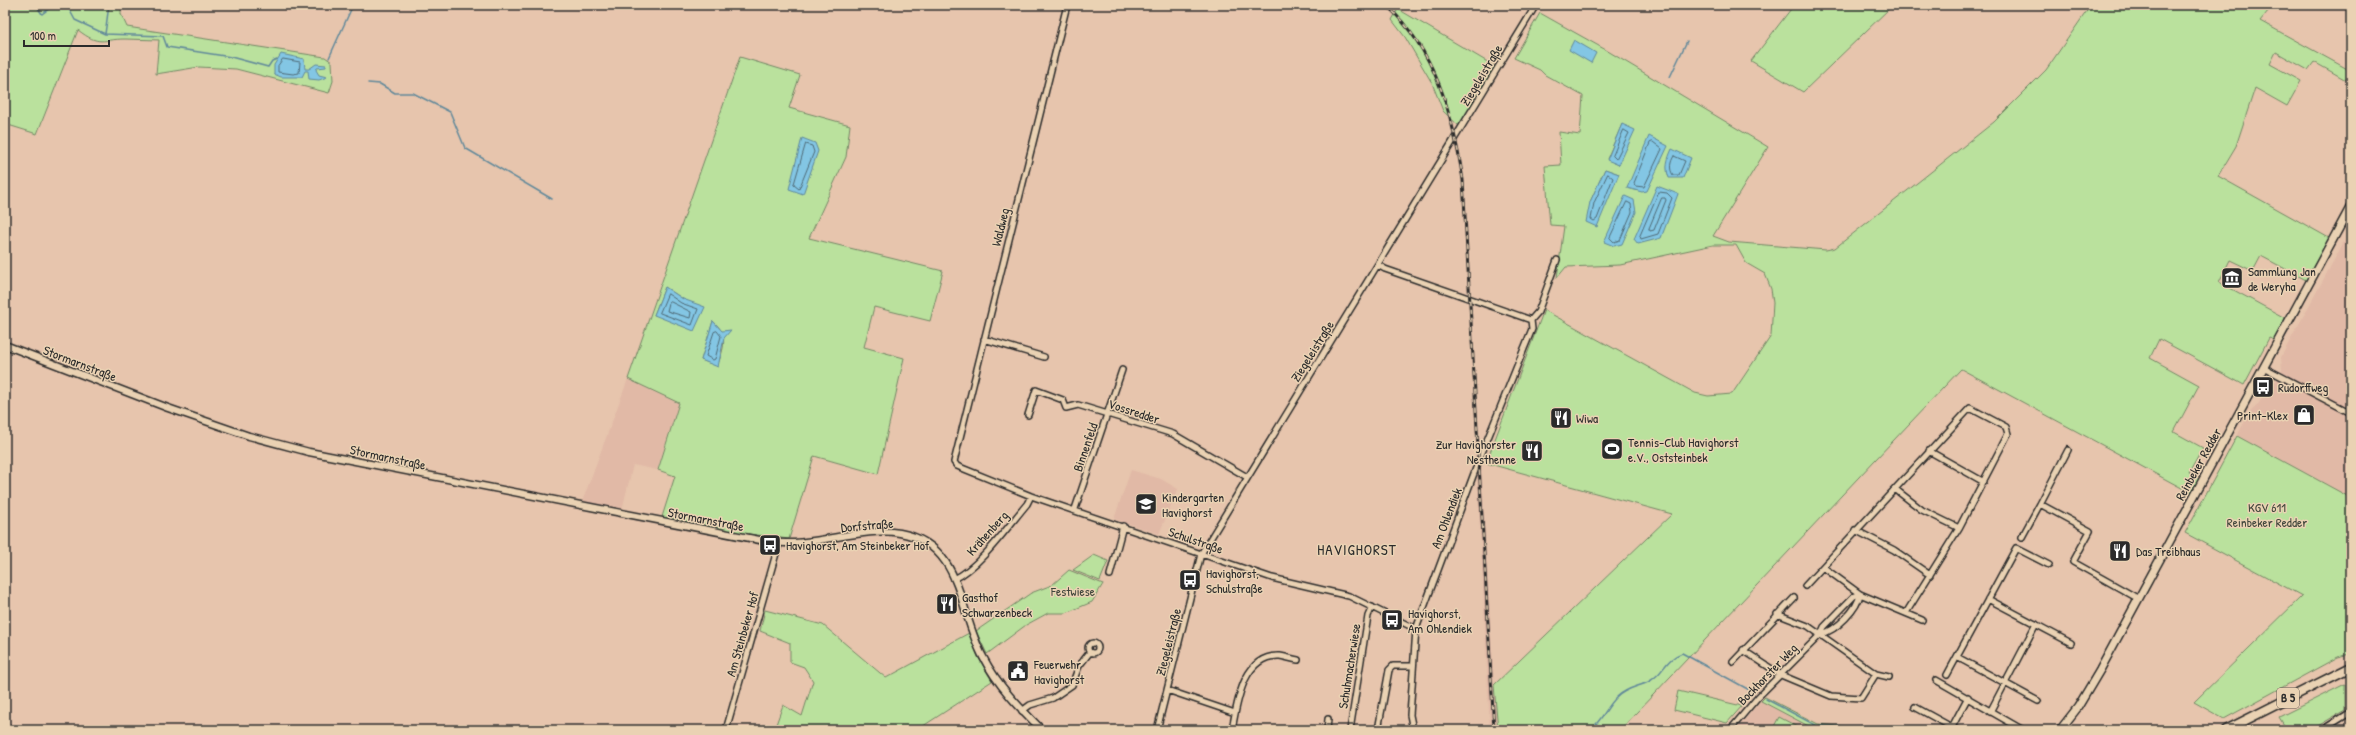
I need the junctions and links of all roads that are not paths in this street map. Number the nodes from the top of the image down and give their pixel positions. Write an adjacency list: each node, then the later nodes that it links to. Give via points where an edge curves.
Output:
1 (1067, 5): 7 (street, Waldweg)
2 (1536, 5): 5 (street, Ziegeleistraße)
3 (2351, 206): 10 (main road, Reinbeker Redder)
4 (1557, 260): 6 (street, Am Ohlendiek, via 1538,312)
5 (1378, 265): 6 (street); 18 (street, Ziegeleistraße)
6 (1531, 320): 45 (street, Am Ohlendiek, via 1532,329 1479,460)
7 (984, 339): 9 (street); 17 (street, Waldweg)
8 (5, 345): 28 (street, Stormarnstraße, via 175,411 248,436 309,452 443,480)
9 (1044, 358)
10 (2265, 368): 12 (street); 39 (main road, Reinbeker Redder)
11 (1122, 370): 14 (street, Binnenfeld)
12 (2351, 413)
13 (1028, 414): 14 (street, Vossredder, via 1036,390 1063,400 1066,408 1078,405)
14 (1108, 414): 18 (street, Vossredder, via 1173,434); 23 (street, Binnenfeld)
15 (2068, 450): 22 (street)
16 (1929, 451): 19 (street); 19 (street, via 1970,408 2006,427 2008,434); 20 (street)
17 (955, 454): 21 (street, Schulstraße, via 954,462 957,466)
18 (1247, 477): 29 (street, Ziegeleistraße)
19 (1984, 482): 25 (street)
20 (1895, 489): 25 (street, via 1922,510); 26 (street)
21 (1031, 496): 23 (street, Schulstraße); 34 (street, Krähenberg, via 983,555 966,572)
22 (2040, 504): 27 (street); 39 (street, via 2090,531 2073,562)
23 (1075, 509): 24 (street, Schulstraße)
24 (1122, 526): 29 (street, Schulstraße); 32 (street)
25 (1959, 528): 33 (street)
26 (1855, 530): 31 (street); 33 (street, via 1894,550)
27 (2022, 537)
28 (779, 543): 34 (street, Dorfstraße, via 807,543 878,533 902,534 919,540 939,552 946,560); 71 (street, Am Steinbeker Hof)
29 (1201, 554): 40 (street, Schulstraße, via 1272,578 1349,596); 61 (street, Ziegeleistraße)
30 (2049, 565): 38 (street, via 2016,548)
31 (1823, 567): 35 (street); 36 (street)
32 (1110, 575)
33 (1930, 575): 41 (street)
34 (954, 579): 65 (street, Dorfstraße, via 981,655 1001,687)
35 (1805, 586)
36 (1860, 594): 41 (street); 46 (street, Bockhorster Weg, via 1854,596 1824,627); 46 (street, Bockhorster Weg, via 1859,603 1837,626 1831,632)
37 (1794, 598): 42 (street)
38 (1988, 599): 44 (street); 50 (street)
39 (2139, 599): 82 (main road, Reinbeker Redder, via 2078,708)
40 (1372, 607): 45 (street, Schulstraße); 76 (street, Schuhmacherwiese, via 1368,616)
41 (1906, 613): 43 (street)
42 (1777, 614): 46 (street); 48 (street)
43 (1922, 620)
44 (2036, 624): 47 (street); 60 (street)
45 (1416, 629): 53 (street, Am Ohlendiek)
46 (1821, 634): 55 (street); 56 (street, Bockhorster Weg)
47 (2071, 643)
48 (1743, 650): 52 (street); 56 (street)
49 (1090, 652): 65 (street, via 1080,666 1072,685 1053,698 1030,705)
50 (1957, 657): 57 (street); 60 (street)
51 (1298, 660): 68 (street, via 1280,656 1267,658 1254,666 1244,679)
52 (1733, 662)
53 (1412, 666): 77 (street, via 1393,666 1389,670); 78 (street, Am Ohlendiek, via 1410,715)
54 (2351, 667): 83 (main road, B 5)
55 (1876, 674): 56 (street, via 1861,698 1831,696); 58 (street)
56 (1781, 675): 79 (street, Bockhorster Weg)
57 (1947, 675)
58 (1889, 678)
59 (1936, 680): 62 (street)
60 (2005, 683): 63 (street); 66 (street)
61 (1167, 690): 68 (street); 73 (street, Ziegeleistraße)
62 (1968, 698): 66 (street); 70 (street)
63 (2038, 701)
64 (1915, 707): 70 (street)
65 (1022, 711): 72 (street, Dorfstraße)
66 (1990, 712): 81 (street)
67 (2351, 712): 84 (street)
68 (1235, 713): 74 (street)
69 (1328, 719): 75 (street, Schuhmacherwiese)
70 (1952, 727): 80 (street)
71 (726, 730)
72 (1042, 730)
73 (1157, 730)
74 (1232, 730)
75 (1327, 730)
76 (1350, 730)
77 (1378, 730)
78 (1413, 730)
79 (1730, 730)
80 (1957, 730)
81 (2023, 730)
82 (2060, 730)
83 (2226, 730)
84 (2322, 730)

